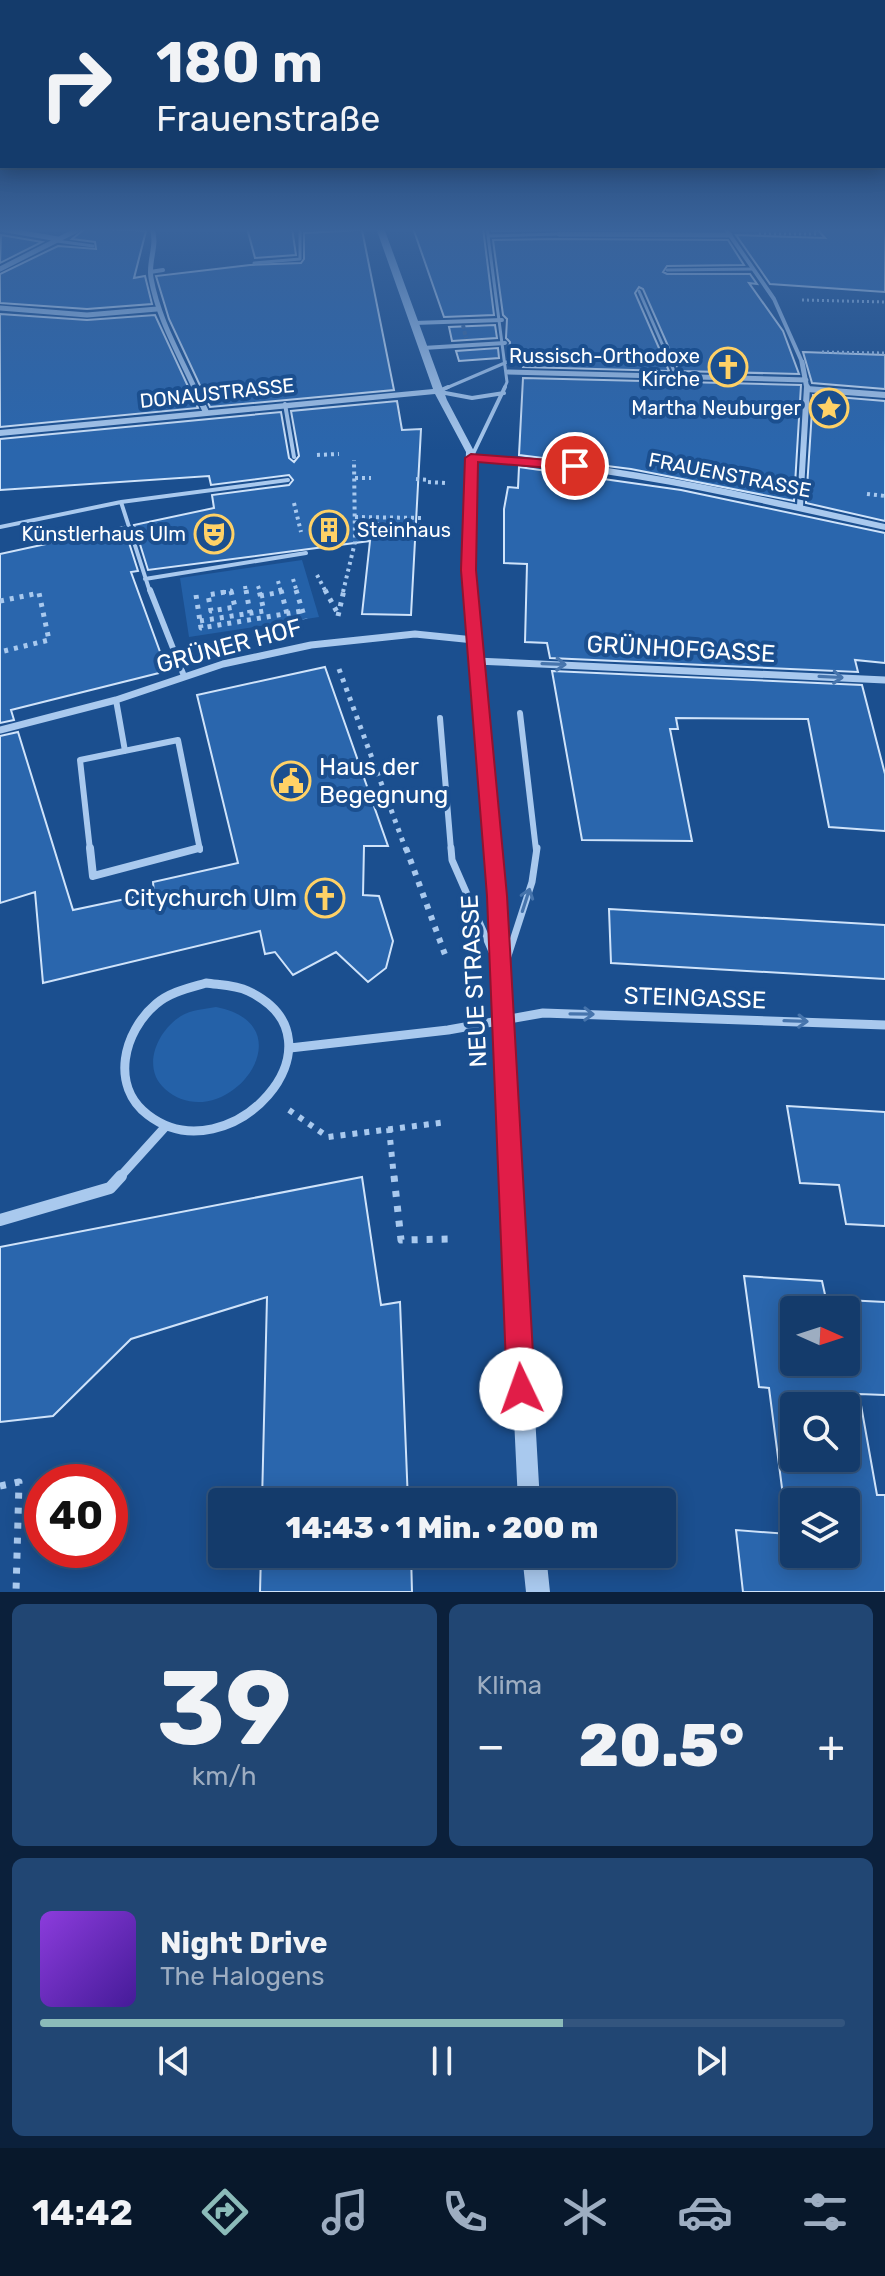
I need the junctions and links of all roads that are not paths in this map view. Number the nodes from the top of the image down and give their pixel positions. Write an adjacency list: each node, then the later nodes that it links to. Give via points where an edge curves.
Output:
1 (156, 302): 7 (street)
2 (407, 302): 9 (street, NEUE STRASSE)
3 (499, 302): 8 (lane, NEUE STRASSE)
4 (644, 302): 17 (lane)
5 (776, 302): 15 (street)
6 (0, 308): 7 (street, via 87,315)
7 (157, 309): 24 (street)
8 (502, 320): 9 (street); 11 (lane, NEUE STRASSE)
9 (414, 323): 13 (street, NEUE STRASSE)
10 (466, 338): 12 (street)
11 (505, 343): 12 (street); 14 (lane, NEUE STRASSE)
12 (467, 345): 13 (street)
13 (423, 348): 21 (street, NEUE STRASSE)
14 (507, 362): 16 (lane, NEUE STRASSE); 21 (lane)
15 (802, 362): 18 (street)
16 (508, 372): 17 (street); 20 (lane, NEUE STRASSE)
17 (677, 378): 18 (street)
18 (806, 380): 19 (street)
19 (807, 389): 22 (street); 30 (street)
20 (506, 390): 21 (lane, via 472,398); 27 (lane, NEUE STRASSE)
21 (439, 391): 23 (street, DONAUSTRASSE); 27 (street, NEUE STRASSE, via 468,442)
22 (885, 395)
23 (285, 404): 24 (street, DONAUSTRASSE); 26 (lane)
24 (206, 412): 25 (street, DONAUSTRASSE)
25 (0, 433)
26 (294, 457)
27 (471, 458): 30 (street, FRAUENSTRASSE, via 575,466); 35 (street, NEUE STRASSE, via 467,540)
28 (288, 480): 29 (lane)
29 (121, 502): 31 (lane); 34 (lane)
30 (800, 506): 32 (street, FRAUENSTRASSE)
31 (0, 527)
32 (885, 527)
33 (306, 553): 34 (lane)
34 (145, 579): 37 (lane)
35 (474, 640): 36 (street, NEUE STRASSE); 37 (street, GRÜNER HOF, via 415,634 342,640)
36 (476, 661): 38 (street, GRÜNHOFGASSE, one-way to 38); 44 (street, NEUE STRASSE)
37 (184, 676): 39 (street, GRÜNER HOF)
38 (885, 680)
39 (116, 700): 42 (street, GRÜNER HOF); 43 (street)
40 (520, 713): 44 (lane, one-way to 40, via 536,858)
41 (440, 718): 44 (lane, via 452,860)
42 (0, 730)
43 (125, 751): 43 (street, via 178,740 200,851 93,876 80,760)
44 (502, 974): 45 (street, NEUE STRASSE)
45 (505, 1020): 46 (street, STEINGASSE, one-way to 46, via 543,1013); 47 (street, STEINGASSE); 50 (street, NEUE STRASSE)
46 (885, 1025)
47 (290, 1048): 48 (street, via 284,1073 269,1097 248,1115 193,1131); 48 (street, via 287,1024 256,990 206,983 156,1004 131,1035 122,1071 128,1094 143,1114)
48 (166, 1126): 49 (street, via 110,1188)
49 (0, 1220)
50 (528, 1488)
51 (535, 1568): 52 (street)
52 (538, 1592)

